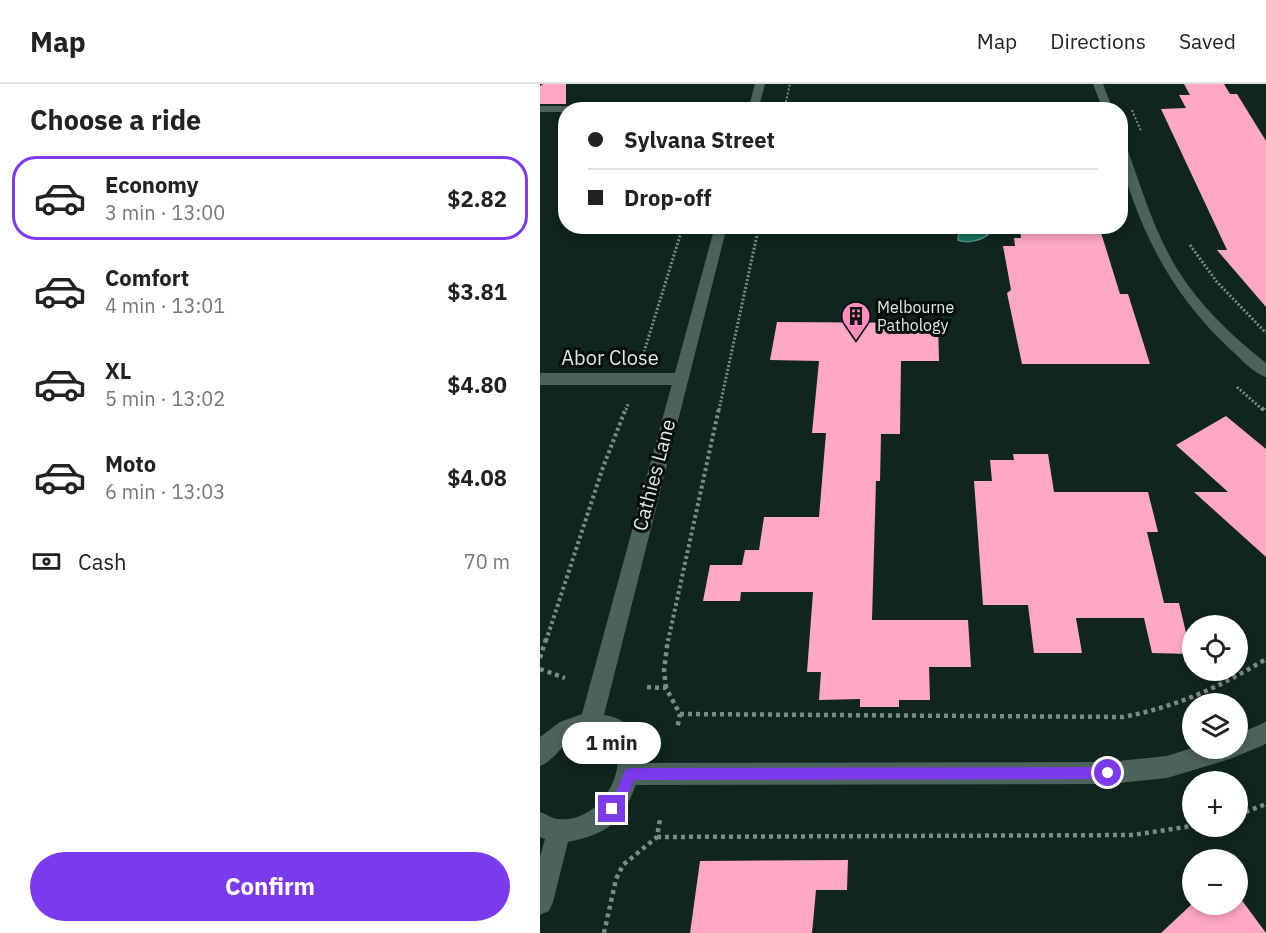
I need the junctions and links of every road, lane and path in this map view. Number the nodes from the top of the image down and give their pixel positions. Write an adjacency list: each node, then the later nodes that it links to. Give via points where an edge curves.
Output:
1 (760, 84): 4 (street)
2 (790, 84): 5 (path)
3 (1098, 84): 6 (street)
4 (755, 102)
5 (786, 102)
6 (1104, 102)
7 (1130, 105): 10 (path)
8 (540, 109): 9 (street)
9 (558, 109)
10 (1143, 136)
11 (1128, 167): 18 (street, via 1148,222 1172,271 1209,317)
12 (681, 234): 17 (path)
13 (719, 234): 20 (street, Cathies Lane)
14 (757, 234): 27 (path, via 667,644)
15 (1186, 238): 16 (path, via 1217,282)
16 (1266, 333)
17 (643, 356)
18 (1266, 372)
19 (540, 379): 20 (street, Abor Close)
20 (679, 380): 29 (street, Cathies Lane)
21 (629, 399): 22 (path)
22 (540, 658)
23 (1266, 658): 28 (path, via 1206,694 1154,712 1123,717)
24 (540, 669): 25 (path)
25 (565, 678)
26 (647, 687): 27 (path)
27 (666, 688): 28 (path)
28 (680, 714): 30 (path)
29 (591, 724): 33 (street, via 558,735); 35 (street, via 606,725 626,743)
30 (677, 729)
31 (1266, 733): 32 (street)
32 (1248, 741)
33 (540, 755)
34 (1194, 759): 35 (street, via 1167,767 1108,773)
35 (630, 774): 39 (street, via 612,809 595,823 577,831)
36 (1266, 804): 37 (path)
37 (1248, 811)
38 (660, 819): 41 (path)
39 (549, 828): 42 (street)
40 (1182, 828): 41 (path, via 1133,835)
41 (657, 837): 43 (path, via 623,865 615,879)
42 (540, 902)
43 (604, 933)

